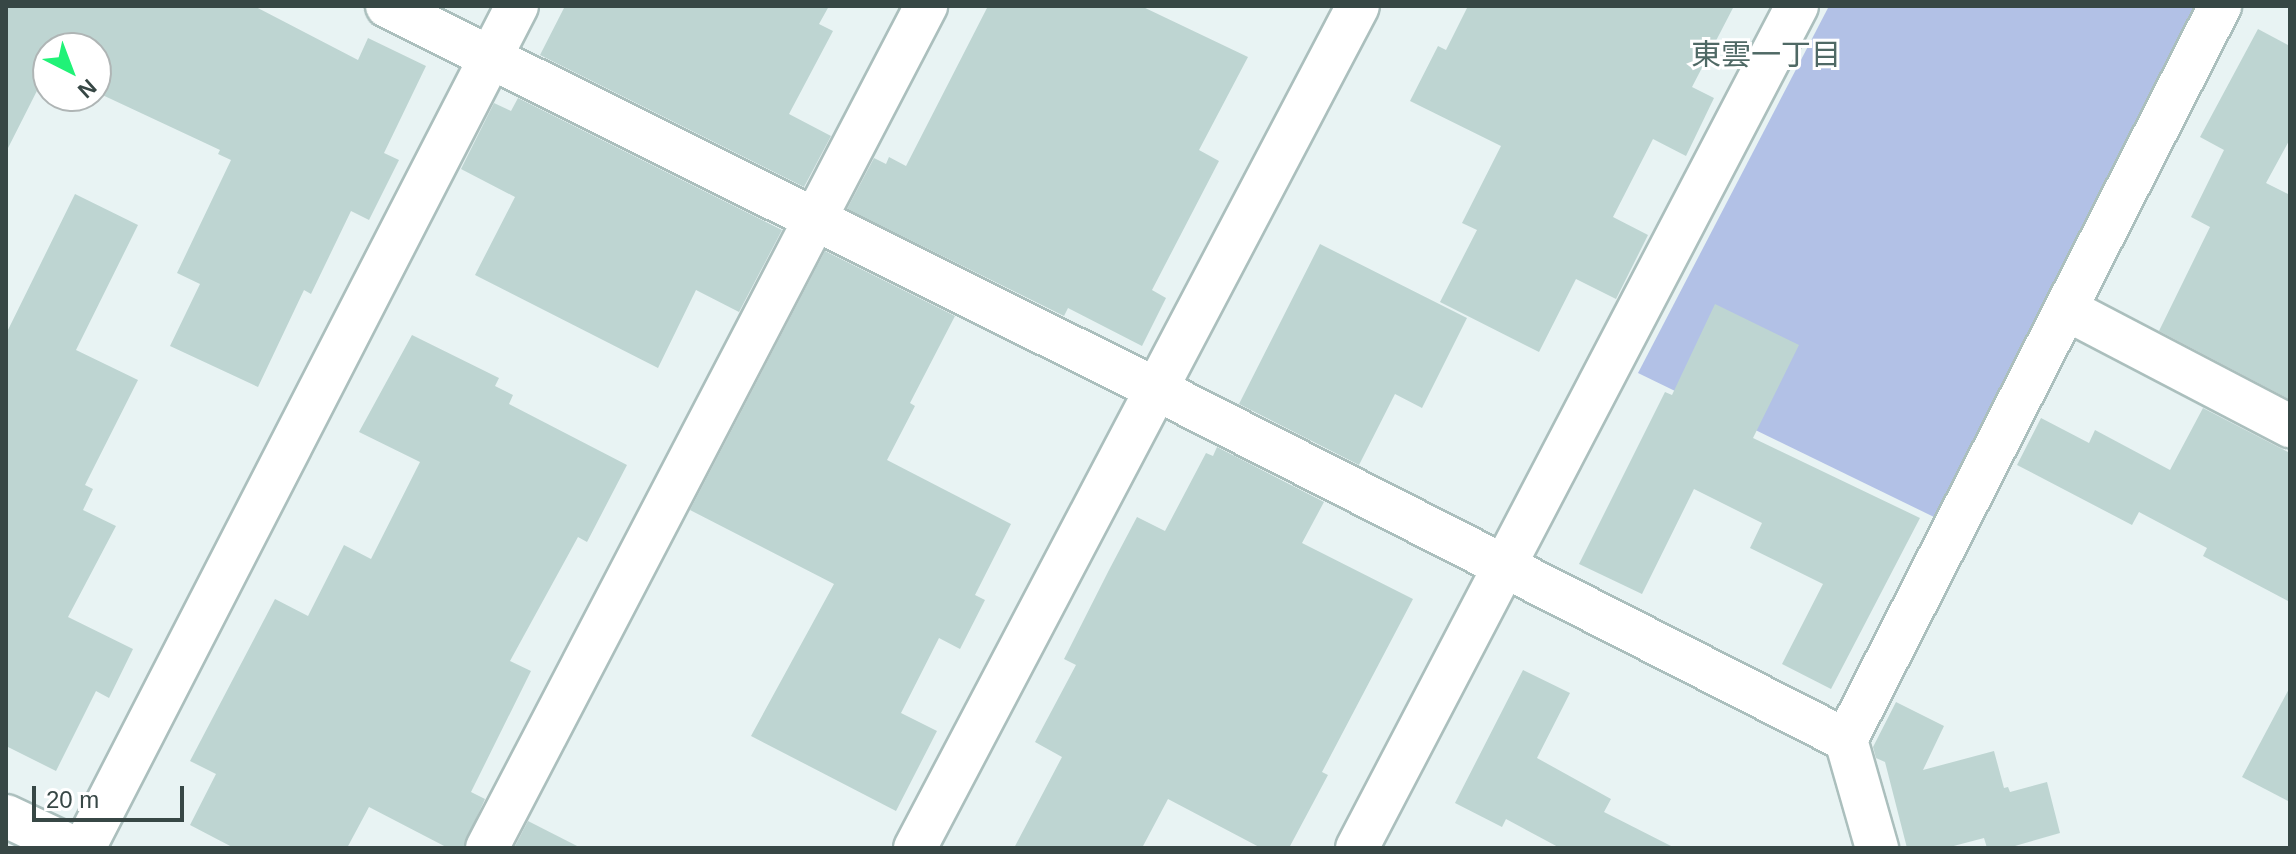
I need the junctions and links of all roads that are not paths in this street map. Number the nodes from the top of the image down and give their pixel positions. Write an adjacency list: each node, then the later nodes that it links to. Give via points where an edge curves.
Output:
1 (387, 6): 7 (street)
2 (517, 6): 7 (street)
3 (926, 6): 8 (street)
4 (1358, 6): 10 (street)
5 (1797, 6): 12 (street)
6 (2220, 6): 9 (street)
7 (490, 57): 8 (street); 16 (street)
8 (815, 219): 10 (street); 17 (street)
9 (2066, 309): 11 (street); 13 (street)
10 (1156, 389): 12 (street); 18 (street)
11 (2290, 426)
12 (1503, 568): 13 (street); 19 (street)
13 (1846, 740): 20 (street)
14 (6, 816): 15 (street)
15 (74, 848)
16 (84, 848)
17 (487, 848)
18 (915, 848)
19 (1357, 848)
20 (1877, 848)

